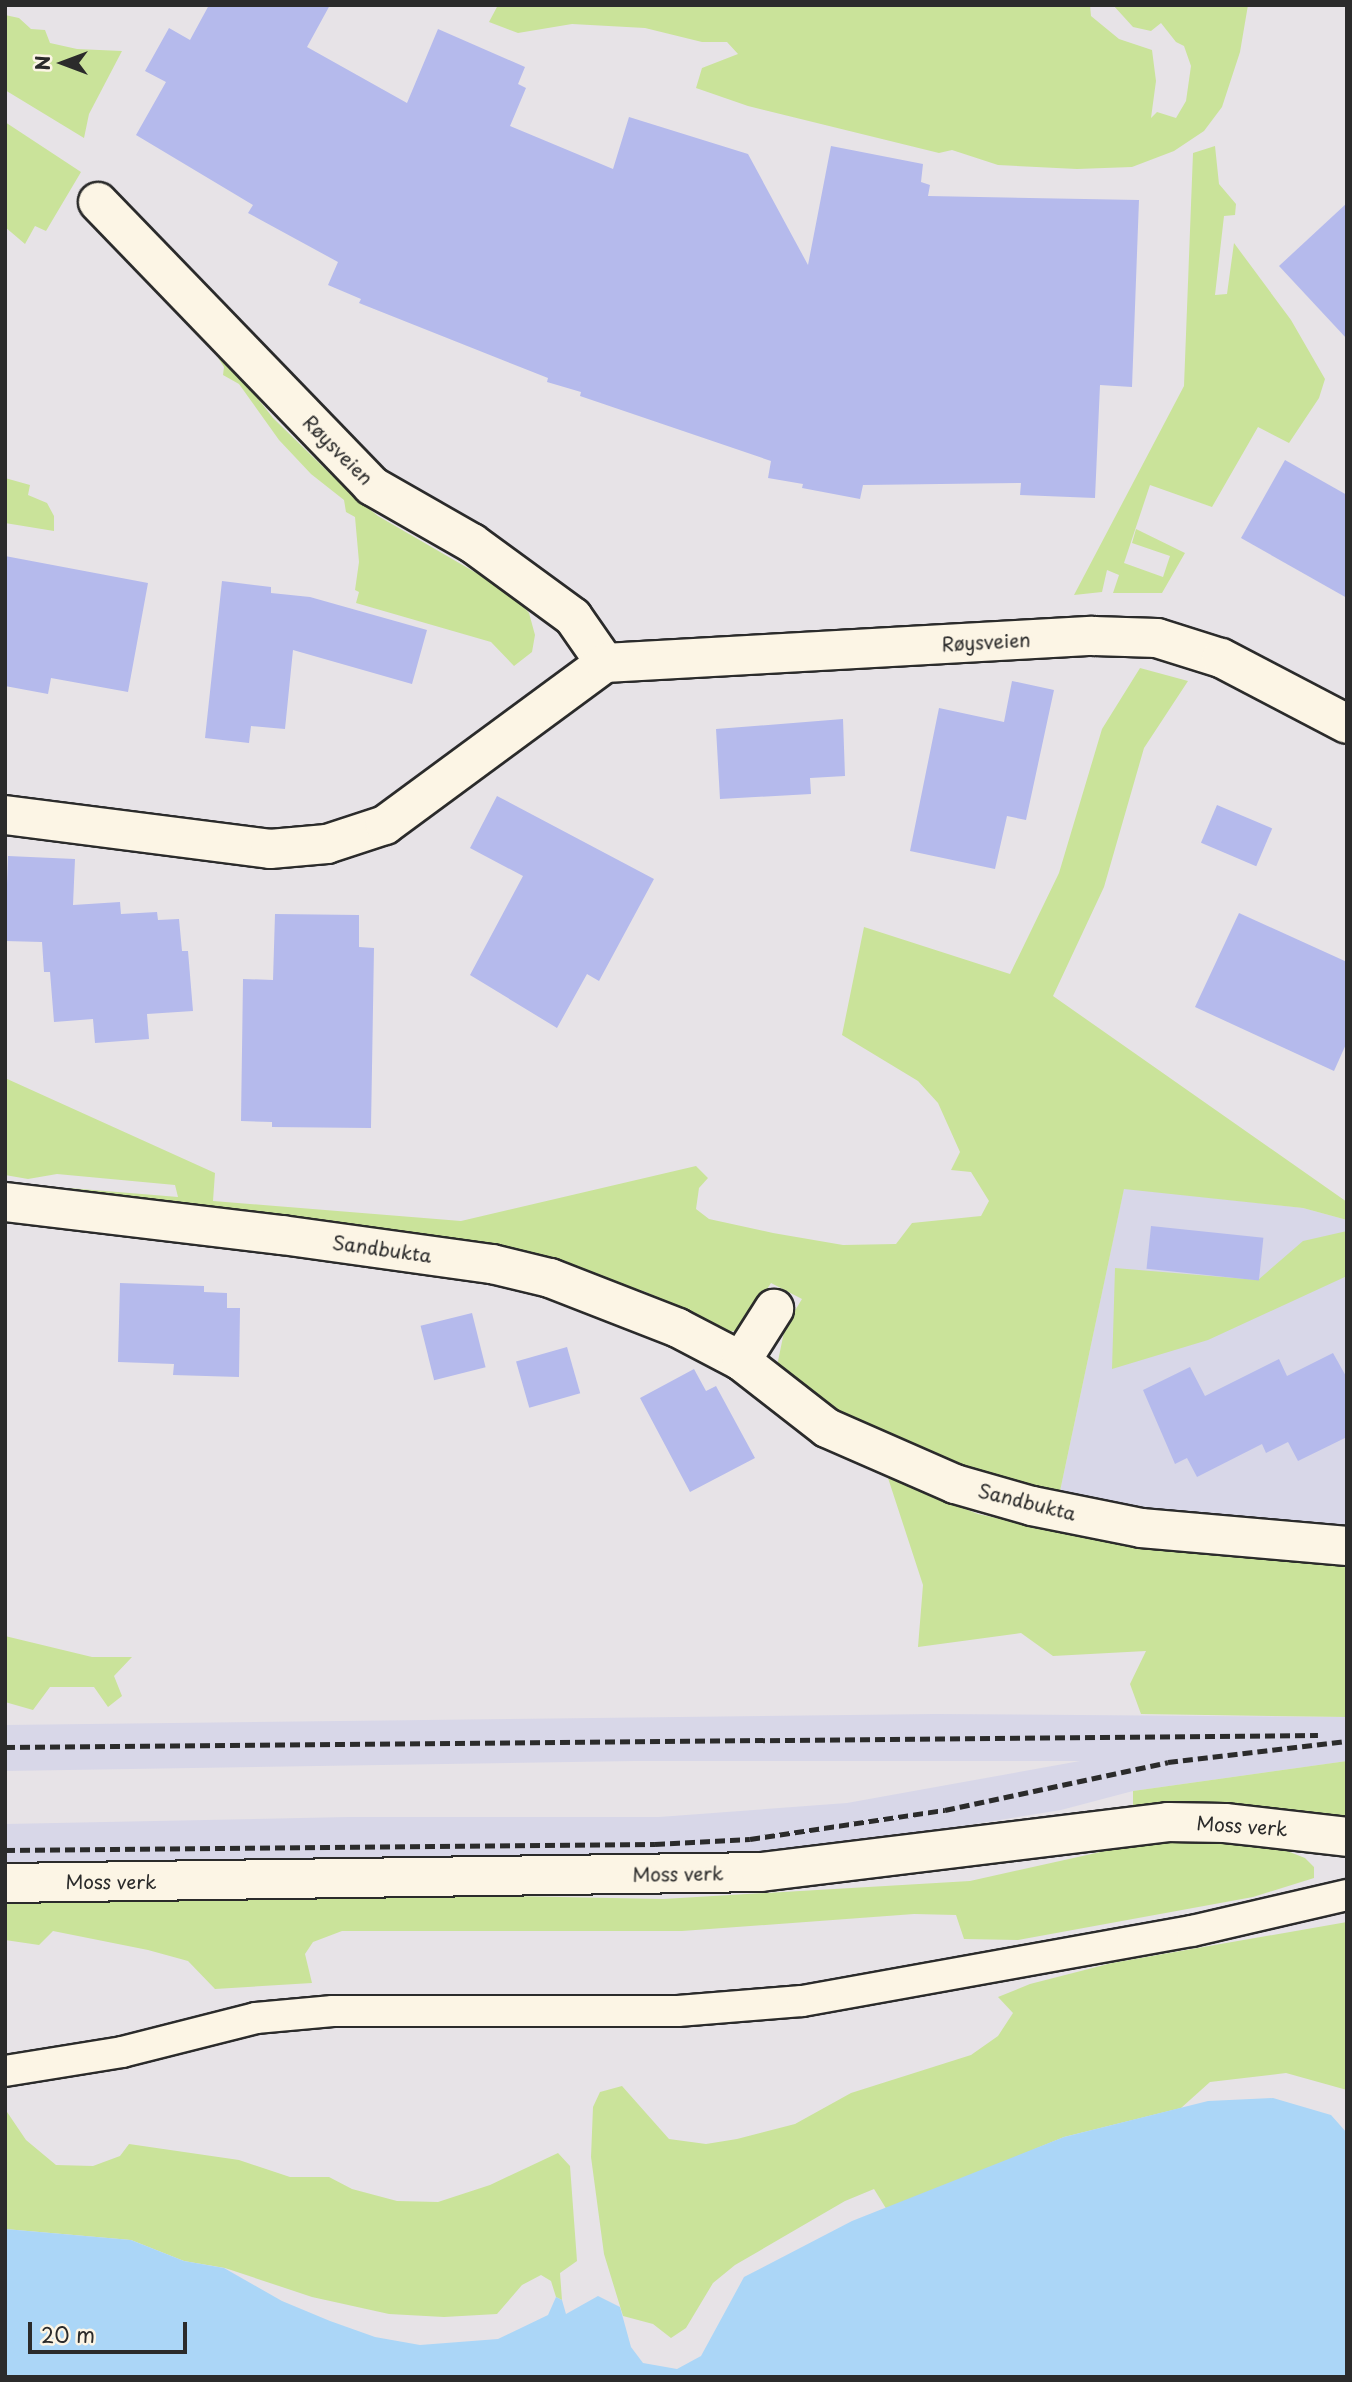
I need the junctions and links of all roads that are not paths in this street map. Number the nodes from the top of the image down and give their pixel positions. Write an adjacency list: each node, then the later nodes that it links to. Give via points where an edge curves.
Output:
1 (97, 202): 2 (street, Røysveien, via 372,486 472,543 573,617)
2 (606, 663): 3 (street, Røysveien, via 1092,636 1157,638 1221,658); 4 (street, via 385,825 327,844 270,849)
3 (1347, 724)
4 (5, 815)
5 (5, 1202): 7 (street, Sandbukta, via 492,1264 617,1301)
6 (774, 1309): 7 (street)
7 (741, 1361): 8 (street, Sandbukta, via 827,1428 955,1484 1032,1506 1141,1528)
8 (1347, 1546)
9 (1347, 1838): 10 (street, Moss verk, via 1225,1823 1168,1822 761,1872)
10 (5, 1883)
11 (1347, 1895): 12 (lane, via 1192,1931 802,2001 678,2011 333,2011 256,2018 122,2052)
12 (5, 2071)

